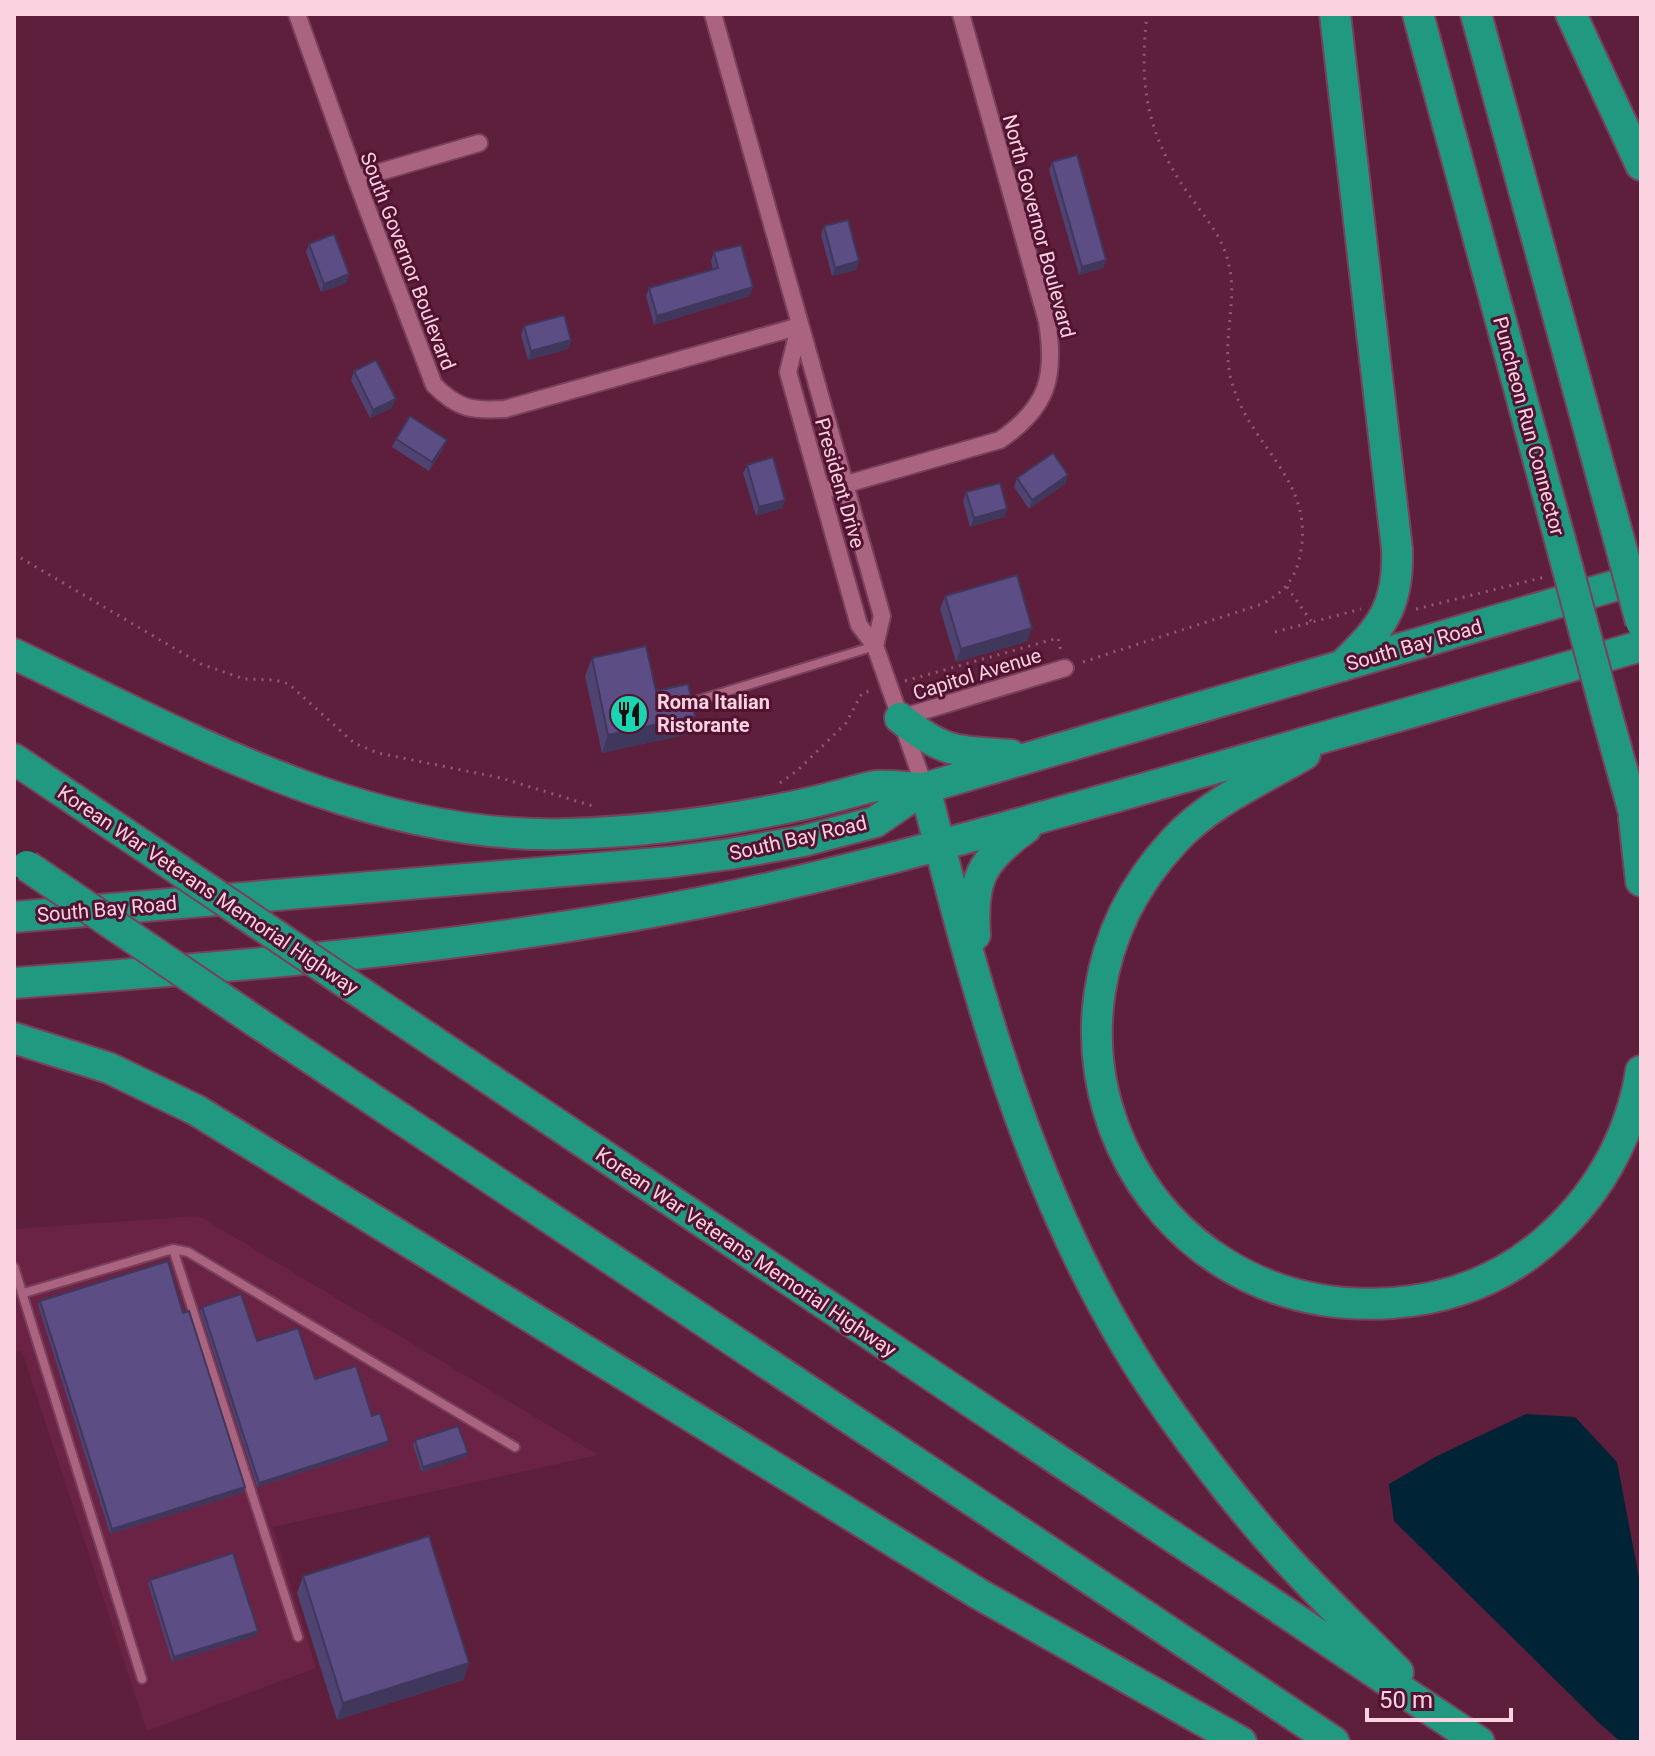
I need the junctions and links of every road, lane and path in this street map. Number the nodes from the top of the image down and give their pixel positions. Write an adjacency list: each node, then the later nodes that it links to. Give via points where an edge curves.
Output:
1 (297, 14): 11 (street, South Governor Boulevard)
2 (713, 14): 12 (street, President Drive)
3 (961, 14): 13 (street, North Governor Boulevard, via 1047,321 1051,368 1038,406 1000,440)
4 (1147, 14): 18 (path, via 1143,82 1152,123 1165,156 1207,216 1229,263 1231,380 1299,501 1303,544)
5 (1335, 14): 19 (highway, via 1397,549)
6 (1418, 14): 39 (highway, Puncheon Run Connector, bridge)
7 (1476, 14): 21 (highway, bridge)
8 (1571, 14): 10 (highway)
9 (479, 143): 11 (street)
10 (1641, 165)
11 (356, 179): 12 (street, South Governor Boulevard, via 434,385 465,408 505,409)
12 (800, 326): 13 (street, President Drive); 14 (street, President Drive, via 788,372)
13 (844, 485): 14 (street, North Governor Boulevard); 23 (street, President Drive, via 882,616)
14 (822, 491): 23 (street, President Drive, via 859,625)
15 (14, 554): 37 (path, via 201,664 244,679 289,684 354,743)
16 (1552, 575): 19 (path, via 1408,611)
17 (1641, 578): 26 (highway, South Bay Road)
18 (1287, 587): 20 (path); 27 (path, via 1262,604)
19 (1390, 609): 20 (path, via 1356,609); 26 (highway)
20 (1311, 621): 22 (path)
21 (1641, 622)
22 (1275, 632)
23 (875, 646): 30 (lane); 31 (street, President Drive)
24 (1641, 646): 32 (highway, South Bay Road)
25 (14, 654): 36 (highway, via 307,789 367,808 472,828 566,834 665,826 770,811 876,786)
26 (1341, 667): 33 (highway, South Bay Road)
27 (1065, 668): 28 (path, via 1058,638); 31 (street, Capitol Avenue)
28 (912, 679)
29 (862, 693): 35 (path, via 846,723 798,770)
30 (692, 702)
31 (900, 718): 33 (highway, via 946,749); 36 (street, President Drive)
32 (1342, 733): 38 (highway, South Bay Road); 47 (highway, via 1233,796 1178,837 1135,893 1112,943 1099,989 1098,1070 1117,1139 1148,1193 1174,1224 1246,1275 1310,1298 1379,1304 1445,1296 1505,1271 1582,1205 1618,1146)
33 (1033, 756): 36 (highway, South Bay Road)
34 (14, 759): 54 (highway, Korean War Veterans Memorial Highway, bridge)
35 (772, 785)
36 (925, 788): 40 (highway); 43 (highway, South Bay Road, via 875,822 730,854)
37 (597, 807)
38 (1041, 817): 40 (highway, South Bay Road); 45 (highway, via 995,852 979,876 973,905)
39 (1637, 825): 42 (highway, Puncheon Run Connector)
40 (939, 846): 44 (highway, South Bay Road, via 785,885 539,931 364,954); 45 (highway)
41 (20, 861): 56 (highway, bridge)
42 (1641, 881)
43 (14, 917)
44 (14, 983)
45 (980, 989): 54 (highway, via 1040,1173 1089,1278 1139,1367 1284,1556)
46 (14, 1038): 55 (highway, via 109,1068 196,1110 979,1594)
47 (1641, 1071)
48 (173, 1249): 50 (lane); 51 (lane, via 206,1261); 52 (lane)
49 (14, 1267): 50 (lane)
50 (24, 1293): 53 (lane)
51 (515, 1447)
52 (298, 1637)
53 (142, 1679)
54 (1438, 1714): 57 (highway, Korean War Veterans Memorial Highway)
55 (1241, 1742)
56 (1334, 1742)
57 (1479, 1742)

